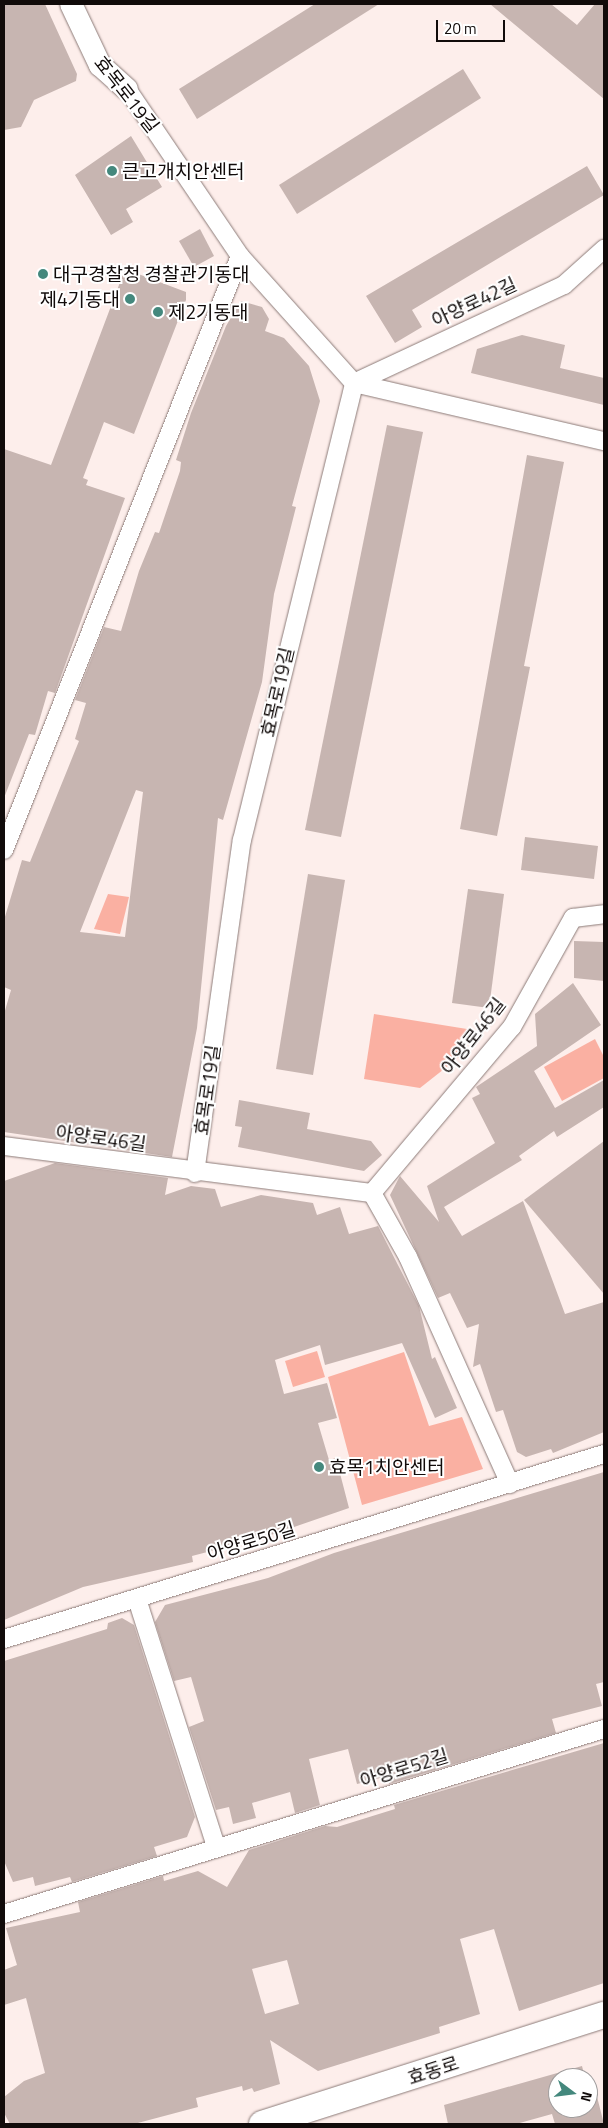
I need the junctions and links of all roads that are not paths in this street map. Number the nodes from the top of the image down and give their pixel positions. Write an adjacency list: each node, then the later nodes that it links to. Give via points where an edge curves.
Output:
1 (71, 4): 2 (street, 효목로19길, via 100,65)
2 (127, 88): 4 (street, 효목로19길)
3 (604, 249): 5 (street, 아양로42길, via 564,285)
4 (240, 256): 5 (street, 효목로19길, via 343,366); 7 (street)
5 (354, 383): 6 (street); 10 (street, 효목로19길, via 242,840)
6 (604, 441)
7 (4, 850)
8 (604, 914): 11 (street, 아양로46길, via 573,918 512,1027)
9 (4, 1146): 10 (street, 아양로46길)
10 (195, 1173): 11 (street, 아양로46길)
11 (372, 1194): 13 (street, via 408,1257)
12 (604, 1454): 13 (street, 아양로50길)
13 (510, 1484): 14 (street, 아양로50길)
14 (138, 1599): 15 (street, 아양로50길); 17 (street)
15 (4, 1639)
16 (604, 1729): 17 (street, 아양로52길)
17 (216, 1846): 18 (street, 아양로52길)
18 (4, 1914)
19 (604, 2015): 20 (main road, 효동로)
20 (308, 2118): 21 (main road, 효동로)
21 (262, 2124)

